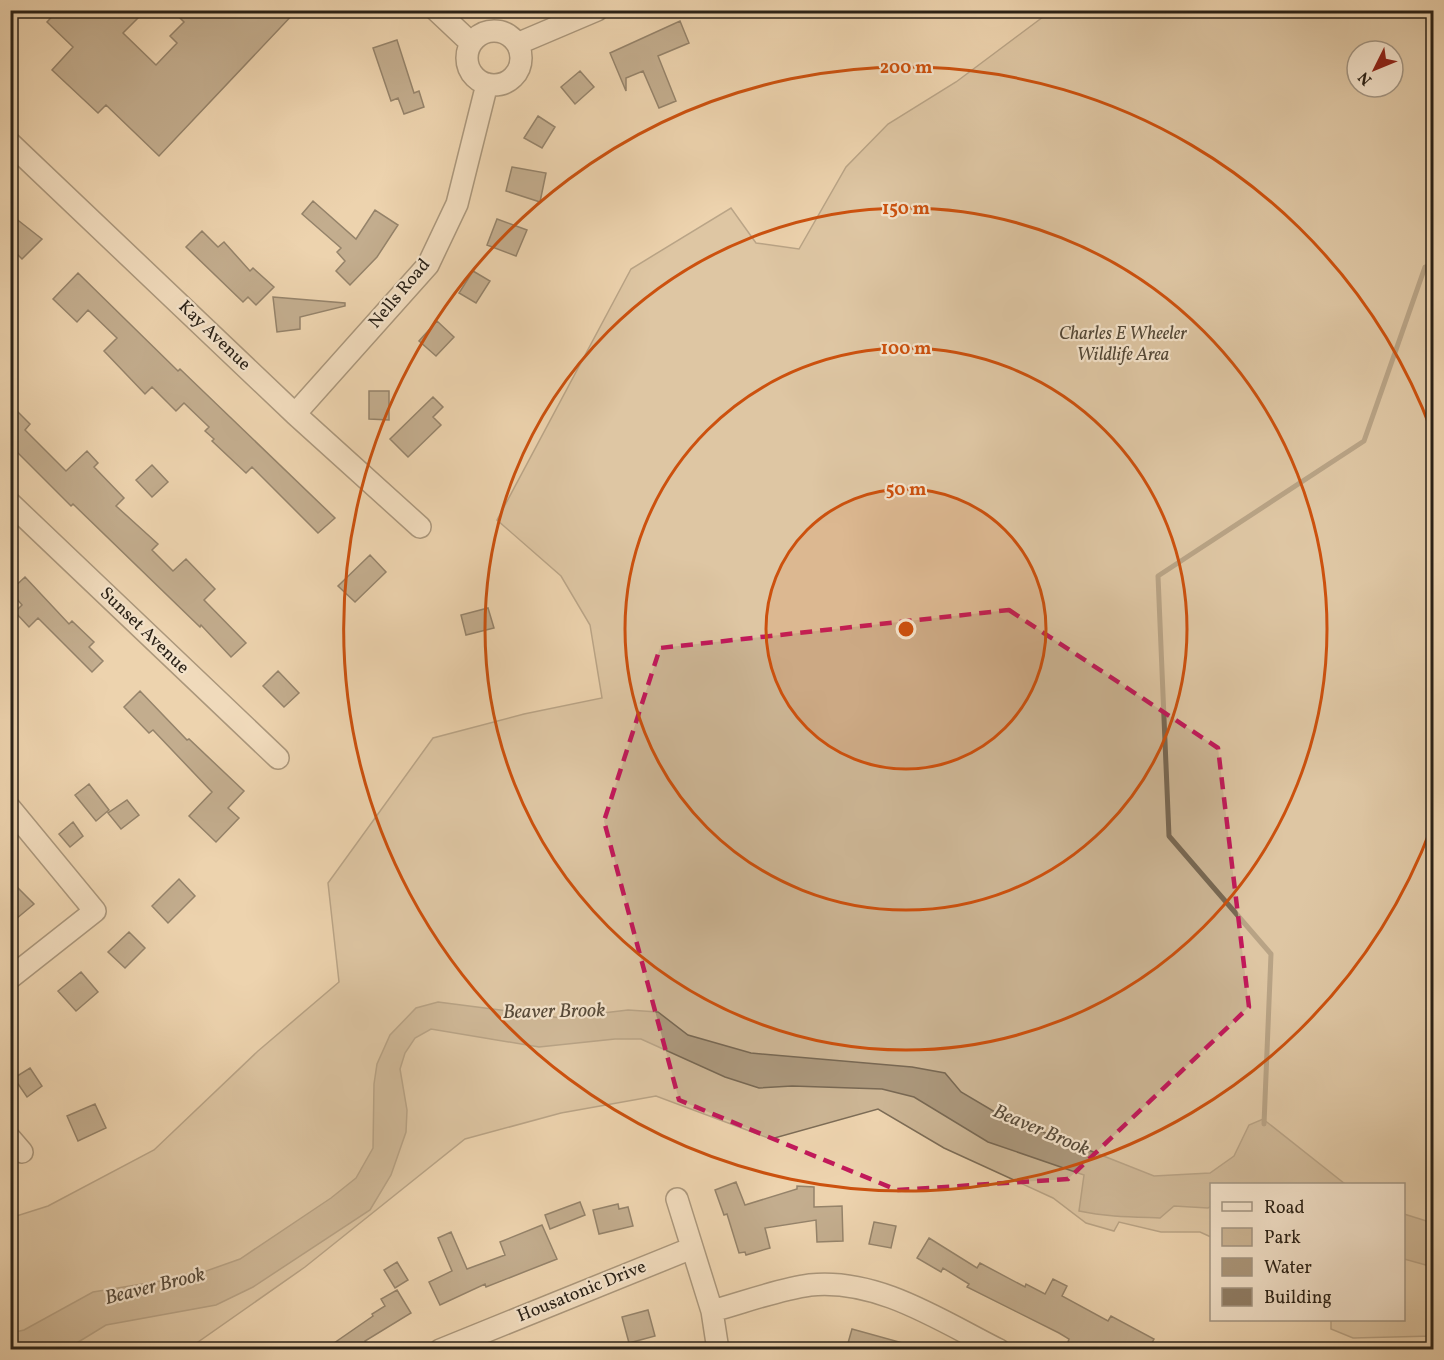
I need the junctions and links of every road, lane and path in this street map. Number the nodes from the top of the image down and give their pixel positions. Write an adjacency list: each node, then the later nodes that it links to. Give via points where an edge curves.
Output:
1 (436, 10): 3 (street)
2 (597, 10): 4 (street)
3 (471, 43): 4 (street, via 477,36 494,31); 5 (street, via 469,68 479,81)
4 (517, 44): 5 (street, via 520,62 512,78 496,85)
5 (487, 84): 7 (street, Nells Road, via 457,204 428,265)
6 (12, 147): 7 (street, Kay Avenue)
7 (295, 414): 9 (street, Kay Avenue)
8 (10, 503): 10 (street, Sunset Avenue)
9 (420, 527)
10 (278, 758)
11 (10, 808): 12 (street, via 95,911)
12 (10, 978)
13 (677, 1199): 14 (street)
14 (692, 1248): 15 (street); 16 (street, Housatonic Drive)
15 (712, 1311): 17 (street); 18 (street, via 810,1285 851,1286 906,1304)
16 (441, 1349)
17 (718, 1350)
18 (999, 1350)

